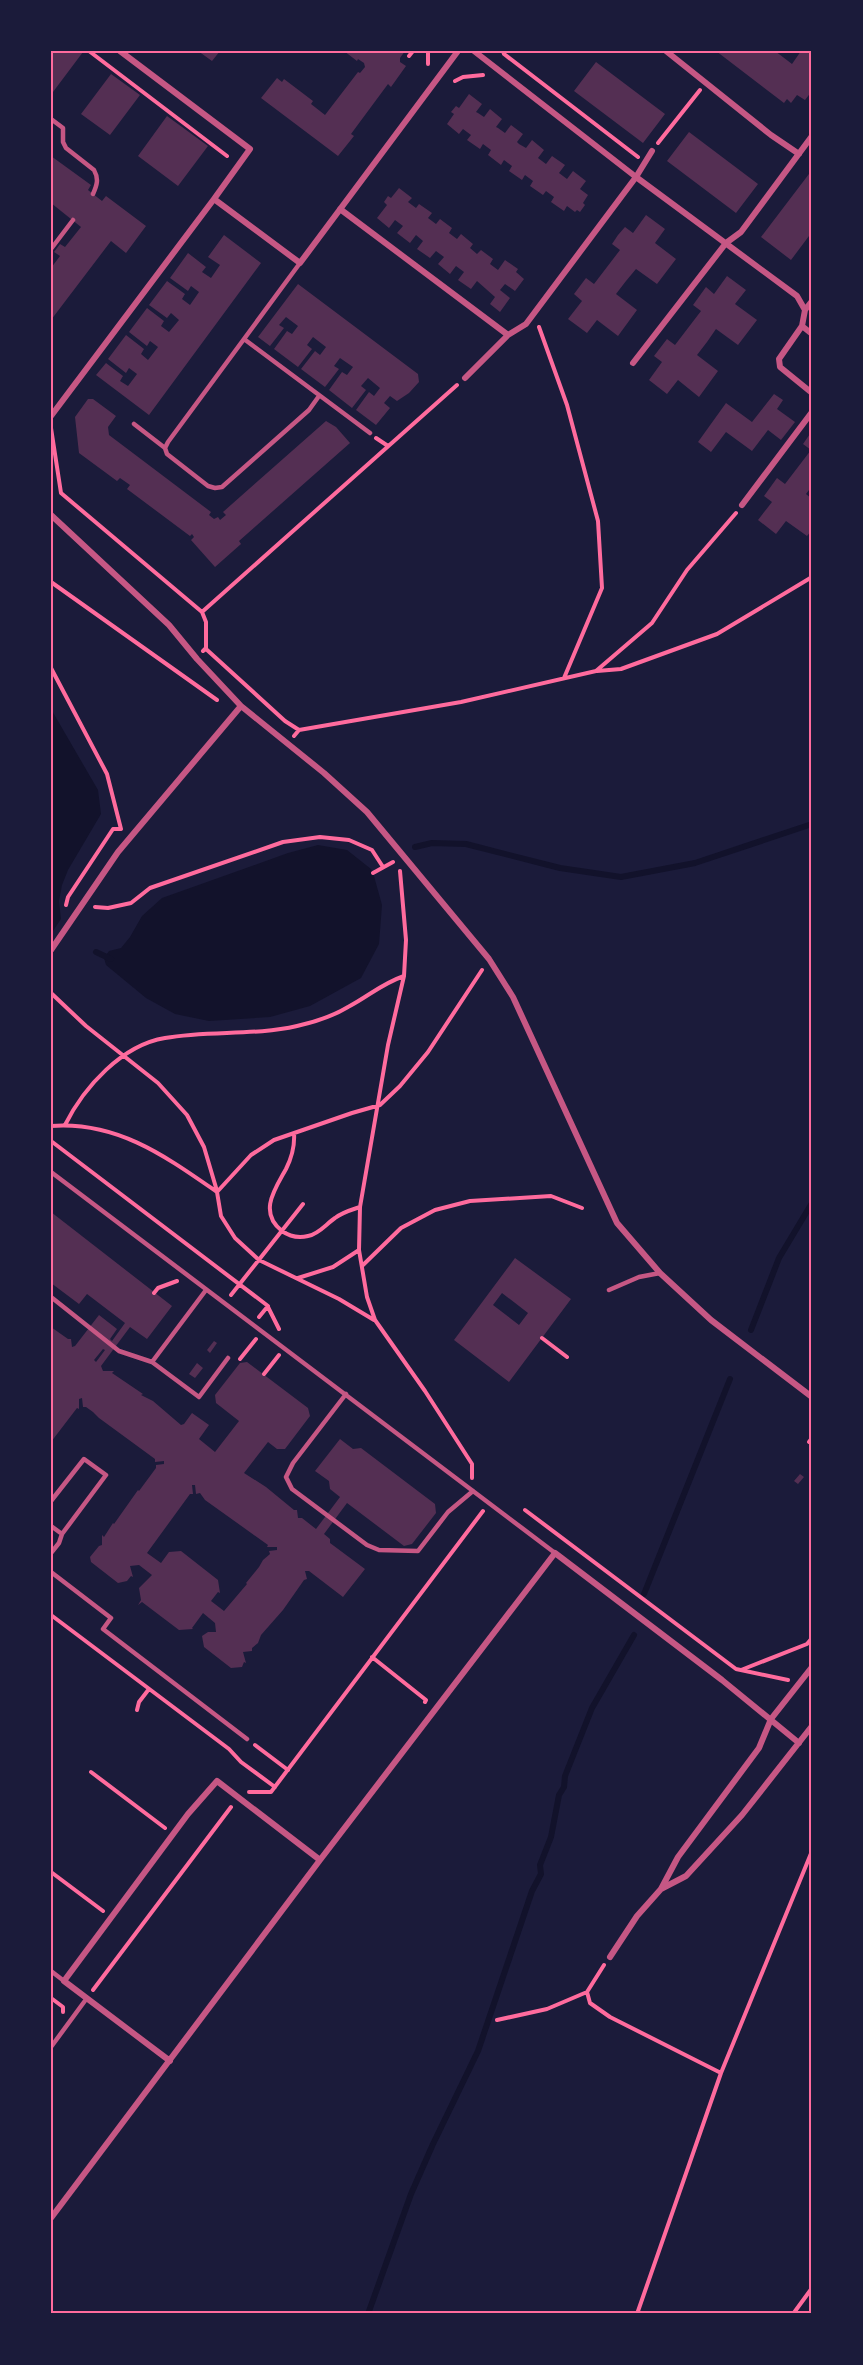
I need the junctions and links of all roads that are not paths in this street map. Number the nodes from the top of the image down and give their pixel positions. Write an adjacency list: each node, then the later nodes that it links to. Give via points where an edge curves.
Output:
1 (120, 51): 11 (street, via 249,149)
2 (458, 51): 12 (street)
3 (474, 51): 9 (street)
4 (666, 51): 8 (street)
5 (51, 118): 10 (lane, via 63,128 66,148 97,175)
6 (812, 136): 8 (street)
7 (652, 151): 9 (street)
8 (799, 154): 14 (street, via 741,232)
9 (636, 177): 14 (street); 21 (street, via 526,324)
10 (93, 194)
11 (214, 199): 16 (street); 28 (street)
12 (340, 209): 16 (street); 21 (street)
13 (73, 220): 15 (lane)
14 (726, 243): 18 (street, via 797,296); 23 (street)
15 (51, 249)
16 (300, 263): 22 (lane)
17 (812, 301): 18 (street)
18 (805, 310): 19 (street)
19 (802, 326): 20 (street); 25 (street, via 779,359 780,367)
20 (812, 334)
21 (508, 335): 24 (street)
22 (244, 339): 26 (lane); 31 (lane)
23 (633, 363)
24 (465, 378)
25 (812, 393)
26 (319, 396): 30 (lane); 31 (lane, via 309,410 222,487 208,486 167,454)
27 (812, 412): 32 (street)
28 (51, 416)
29 (134, 424): 31 (lane)
30 (370, 433)
31 (165, 448)
32 (742, 506)
33 (51, 514): 34 (street, via 169,625)
34 (241, 706): 35 (street, via 118,852); 37 (street, via 367,812 489,959 513,997 617,1223)
35 (51, 950)
36 (51, 1172): 38 (lane)
37 (660, 1273): 39 (lane); 44 (street, via 719,1327)
38 (206, 1290): 42 (lane); 43 (lane)
39 (609, 1290)
40 (51, 1297): 42 (lane, via 119,1351)
41 (228, 1358): 42 (lane, via 199,1396)
42 (152, 1362)
43 (346, 1394): 45 (lane); 45 (lane, via 293,1463 286,1477 292,1489 367,1545 379,1550 418,1551 448,1512)
44 (812, 1395)
45 (473, 1491): 50 (lane)
46 (51, 1501): 48 (lane, via 84,1459 106,1475)
47 (51, 1526): 48 (lane)
48 (62, 1534): 49 (lane)
49 (51, 1553)
50 (555, 1553): 53 (street); 57 (street)
51 (51, 1572): 55 (lane, via 111,1618 103,1629)
52 (812, 1667): 53 (street)
53 (771, 1719): 56 (street); 58 (street, via 759,1748 678,1857)
54 (812, 1726): 56 (street)
55 (247, 1739)
56 (799, 1743): 58 (street, via 742,1815 686,1876)
57 (320, 1860): 61 (street, via 217,1781); 64 (street)
58 (661, 1889): 59 (street)
59 (610, 1957)
60 (51, 1971): 61 (lane)
61 (64, 1981): 62 (street)
62 (87, 1998): 63 (lane); 64 (street)
63 (51, 2047)
64 (170, 2061): 65 (street)
65 (51, 2218)

